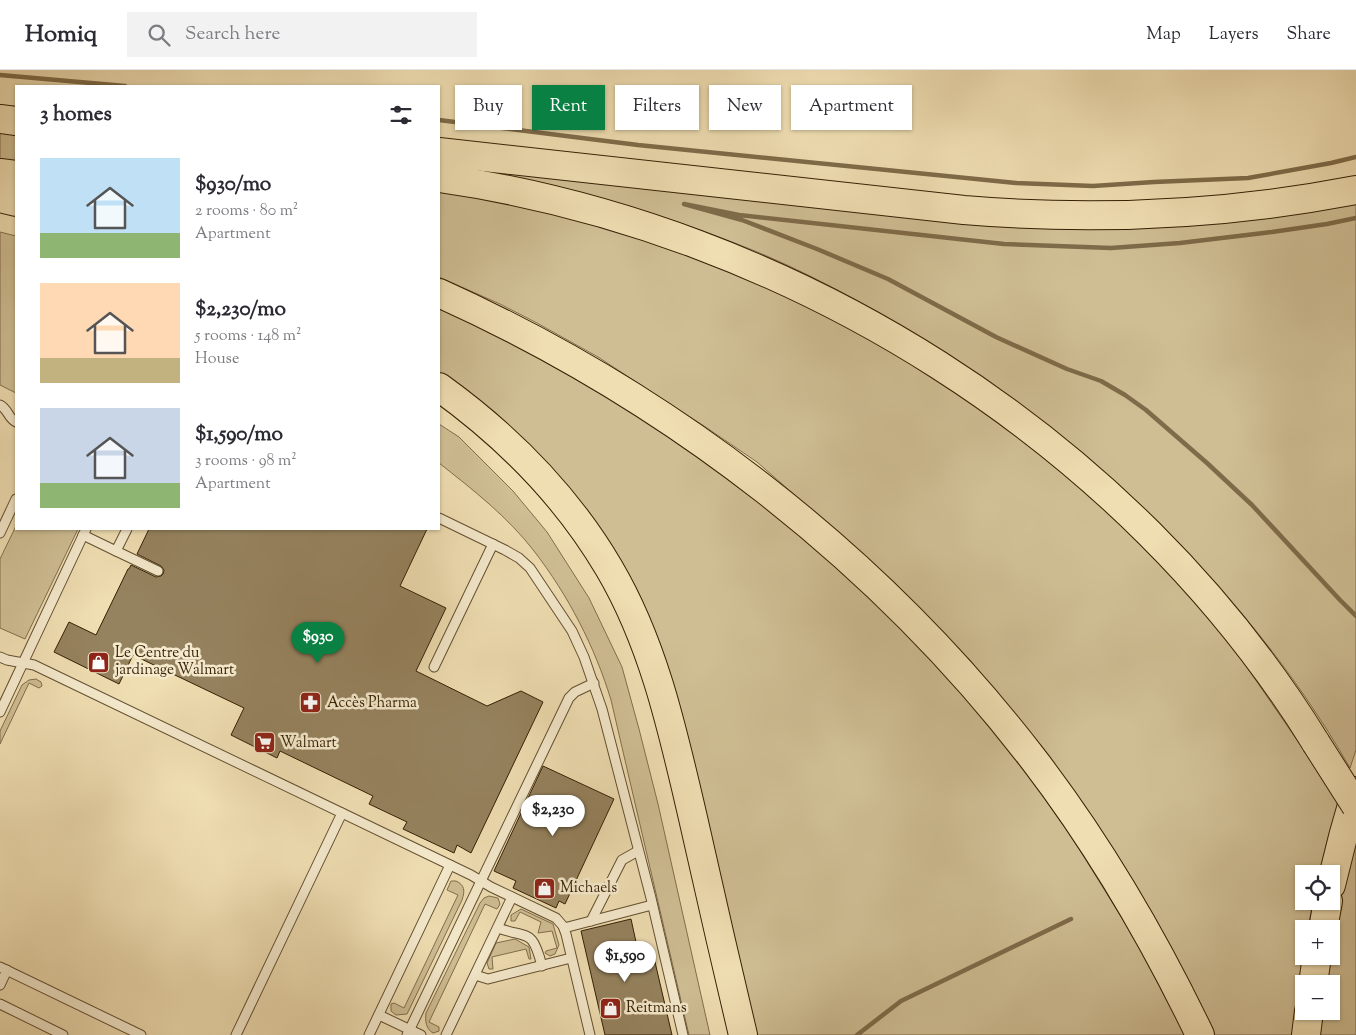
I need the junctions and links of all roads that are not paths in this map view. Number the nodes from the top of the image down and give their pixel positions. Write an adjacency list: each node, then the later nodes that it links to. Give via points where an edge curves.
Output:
1 (0, 108): 2 (highway)
2 (15, 110)
3 (0, 119): 4 (highway)
4 (15, 121)
5 (440, 152): 9 (highway, via 1018,214 1102,216 1198,212)
6 (0, 173): 7 (highway)
7 (15, 174)
8 (440, 178): 30 (highway, bridge, via 544,198 645,226 699,245 797,286 882,330 986,397 1090,479 1146,530 1208,597 1268,671)
9 (1356, 190)
10 (0, 198): 11 (highway)
11 (15, 202)
12 (440, 293): 59 (highway, via 577,363 695,438 813,528 886,595 932,640 985,700 1060,796 1132,907)
13 (440, 388): 58 (highway, via 522,456 560,498 609,568 634,618 656,676 674,738)
14 (0, 405): 15 (lane)
15 (15, 422)
16 (15, 501): 20 (lane)
17 (440, 518): 21 (lane)
18 (126, 530): 22 (lane)
19 (84, 532): 22 (lane); 25 (lane)
20 (0, 533)
21 (493, 544): 26 (lane); 27 (lane, via 519,558 537,577 572,631)
22 (116, 551): 23 (lane)
23 (158, 571)
24 (0, 656): 25 (lane)
25 (23, 663): 28 (lane); 31 (lane)
26 (434, 667)
27 (594, 683): 32 (lane); 35 (lane, via 584,686 569,698)
28 (0, 712)
29 (1356, 791): 34 (highway)
30 (1356, 806)
31 (342, 813): 33 (lane); 52 (lane)
32 (638, 851): 37 (lane); 38 (lane, via 622,860)
33 (450, 865): 35 (lane); 47 (lane)
34 (1336, 865)
35 (481, 881): 36 (lane); 49 (lane)
36 (512, 897): 39 (lane); 40 (lane, via 556,918)
37 (652, 905): 38 (lane); 57 (lane)
38 (591, 921): 40 (lane)
39 (498, 928): 42 (lane, via 530,938); 44 (lane)
40 (564, 928): 41 (lane)
41 (571, 958): 42 (lane); 56 (lane)
42 (542, 966): 44 (lane, via 488,979)
43 (3, 969): 45 (lane); 51 (lane)
44 (474, 975): 55 (lane)
45 (0, 985)
46 (0, 1004): 50 (lane)
47 (378, 1015): 49 (lane); 53 (lane)
48 (1308, 1020): 60 (highway)
49 (408, 1032): 54 (lane)
50 (63, 1035)
51 (141, 1035)
52 (236, 1035)
53 (369, 1035)
54 (421, 1035)
55 (446, 1035)
56 (590, 1035)
57 (683, 1035)
58 (743, 1035)
59 (1200, 1035)
60 (1306, 1035)

